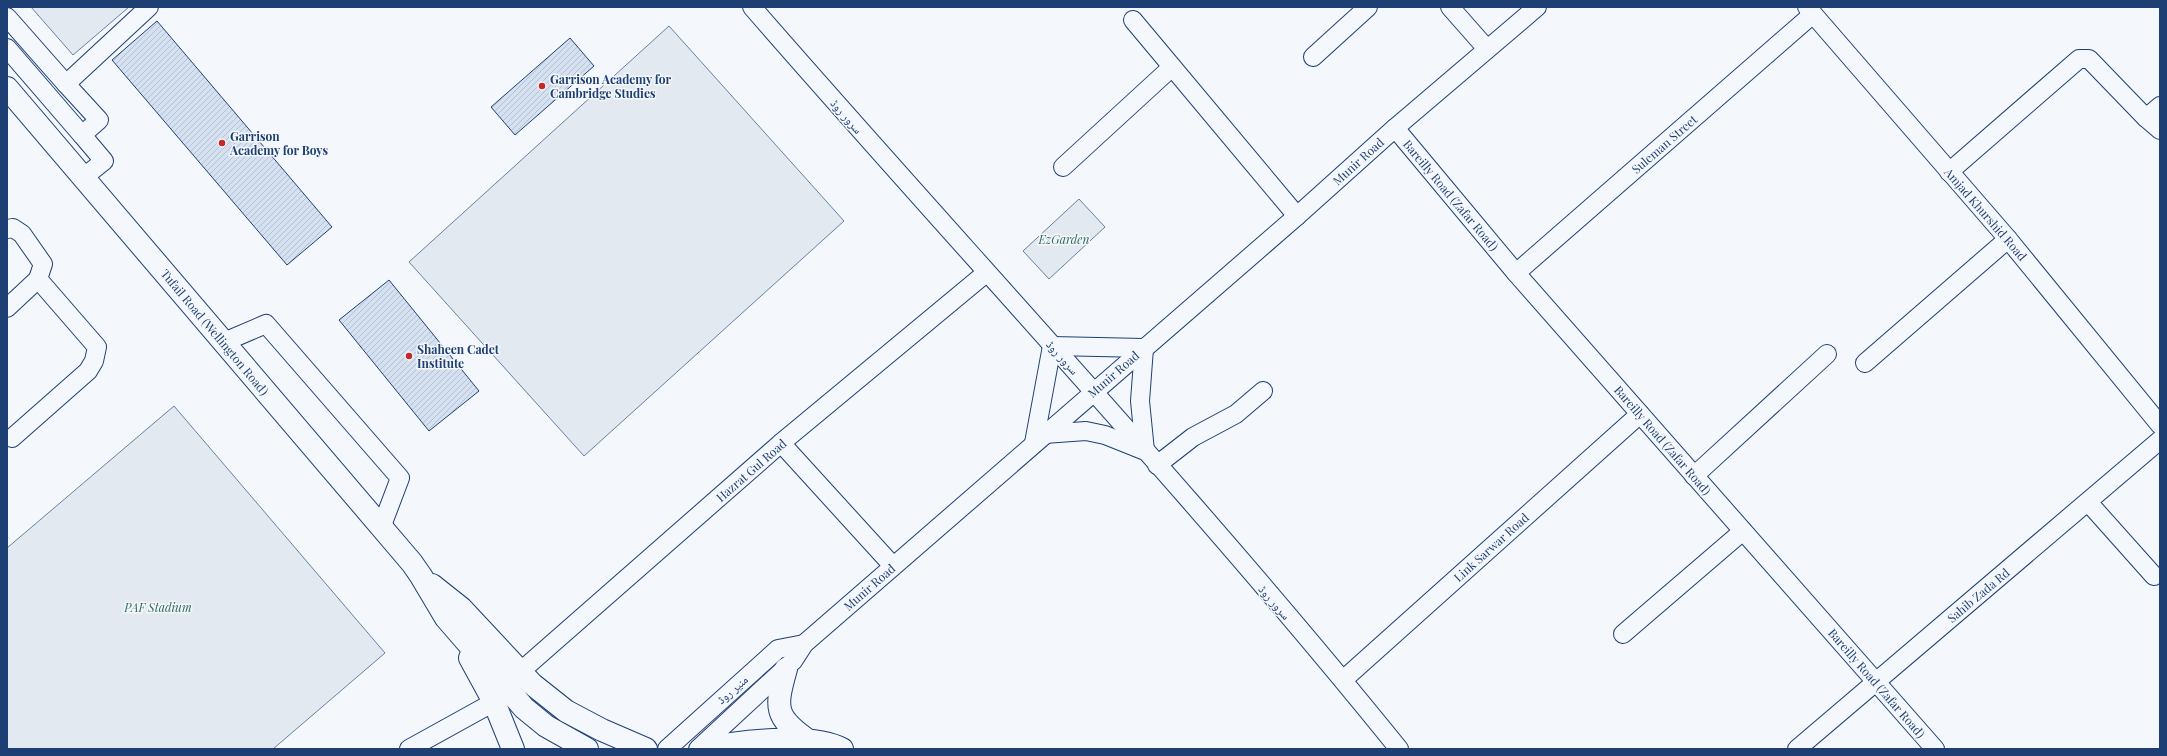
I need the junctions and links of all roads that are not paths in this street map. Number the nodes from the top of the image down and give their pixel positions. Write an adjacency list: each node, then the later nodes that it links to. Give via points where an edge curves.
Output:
1 (149, 7): 13 (street)
2 (752, 7): 26 (street, سرور روڈ)
3 (1368, 7): 11 (street)
4 (1450, 7): 10 (street)
5 (1537, 7): 10 (street, Munir Road)
6 (1810, 11): 21 (street, Amjad Khurshid Road); 27 (street, Suleman Street)
7 (7, 17): 13 (street)
8 (1133, 20): 12 (street)
9 (7, 48): 19 (street)
10 (1487, 49): 17 (street, Munir Road)
11 (1313, 57)
12 (1172, 67): 20 (street); 23 (street)
13 (66, 84): 19 (street, via 99,120)
14 (7, 88): 22 (main road, Tufail Road (Wellington Road))
15 (2160, 106): 16 (street)
16 (2146, 118): 18 (street); 21 (street, via 2089,59 2078,59)
17 (1395, 128): 23 (street, Munir Road); 27 (street, Bareilly Road (Zafar Road))
18 (2160, 130)
19 (82, 134): 22 (street, via 104,161)
20 (1063, 167)
21 (1949, 172): 25 (street, Amjad Khurshid Road)
22 (84, 177): 30 (main road, Tufail Road (Wellington Road))
23 (1297, 216): 32 (street, Munir Road)
24 (7, 229): 28 (street, via 13,228 22,234 43,264)
25 (2008, 239): 34 (street); 38 (street, Amjad Khurshid Road)
26 (986, 273): 31 (street, سرور روڈ); 42 (street, Hazrat Gul Road)
27 (1516, 274): 37 (street, Bareilly Road (Zafar Road))
28 (38, 279): 29 (street); 39 (street, via 96,347 94,361 88,371)
29 (7, 308)
30 (224, 342): 47 (main road, Tufail Road (Wellington Road)); 47 (street, via 266,324 400,478)
31 (1052, 346): 32 (street); 36 (street, سرور روڈ); 40 (street)
32 (1144, 348): 36 (street, Munir Road); 43 (street, via 1140,401)
33 (1827, 354): 45 (street)
34 (1865, 363)
35 (1263, 391): 44 (street, via 1236,414 1193,437)
36 (1094, 392): 40 (street, Munir Road); 43 (street, سرور روڈ)
37 (1640, 414): 45 (street, Bareilly Road (Zafar Road)); 57 (street, Link Sarwar Road)
38 (2160, 425)
39 (12, 438)
40 (1039, 439): 43 (street, via 1086,431 1105,435); 49 (street, Munir Road)
41 (2160, 440): 46 (street, Sahib Zada Rd)
42 (782, 443): 49 (street); 56 (street, Hazrat Gul Road)
43 (1146, 451): 44 (street, سرور روڈ)
44 (1157, 465): 57 (street, سرور روڈ)
45 (1694, 476): 48 (street, Bareilly Road (Zafar Road))
46 (2088, 502): 51 (street); 58 (street, Sahib Zada Rd)
47 (381, 528): 50 (main road, Tufail Road (Wellington Road))
48 (1743, 531): 52 (street); 58 (street, Bareilly Road (Zafar Road))
49 (893, 566): 54 (street, Munir Road)
50 (421, 576): 53 (main road, Tufail Road (Wellington Road), via 446,618); 56 (main road, Tufail Road (Wellington Road), via 462,608)
51 (2154, 576)
52 (1623, 634)
53 (463, 640): 59 (main road, via 472,664); 63 (main road, Tufail Road (Wellington Road), via 534,718)
54 (804, 644): 55 (street, Munir Road); 65 (street, منیر روڈ, via 778,649)
55 (786, 669): 60 (main road, via 778,702 782,717 790,728); 66 (street, Munir Road)
56 (521, 671): 64 (main road, Tufail Road (Wellington Road), via 532,684 566,711)
57 (1343, 680): 69 (street, سرور روڈ)
58 (1876, 682): 70 (street, Sahib Zada Rd); 71 (street, Bareilly Road (Zafar Road))
59 (494, 702): 61 (street); 62 (main road)
60 (809, 741): 67 (main road, via 728,743); 68 (main road, via 834,744)
61 (409, 749)
62 (514, 749)
63 (587, 749)
64 (646, 749)
65 (667, 749)
66 (698, 749)
67 (702, 749)
68 (842, 749)
69 (1399, 749)
70 (1797, 749)
71 (1935, 749)

